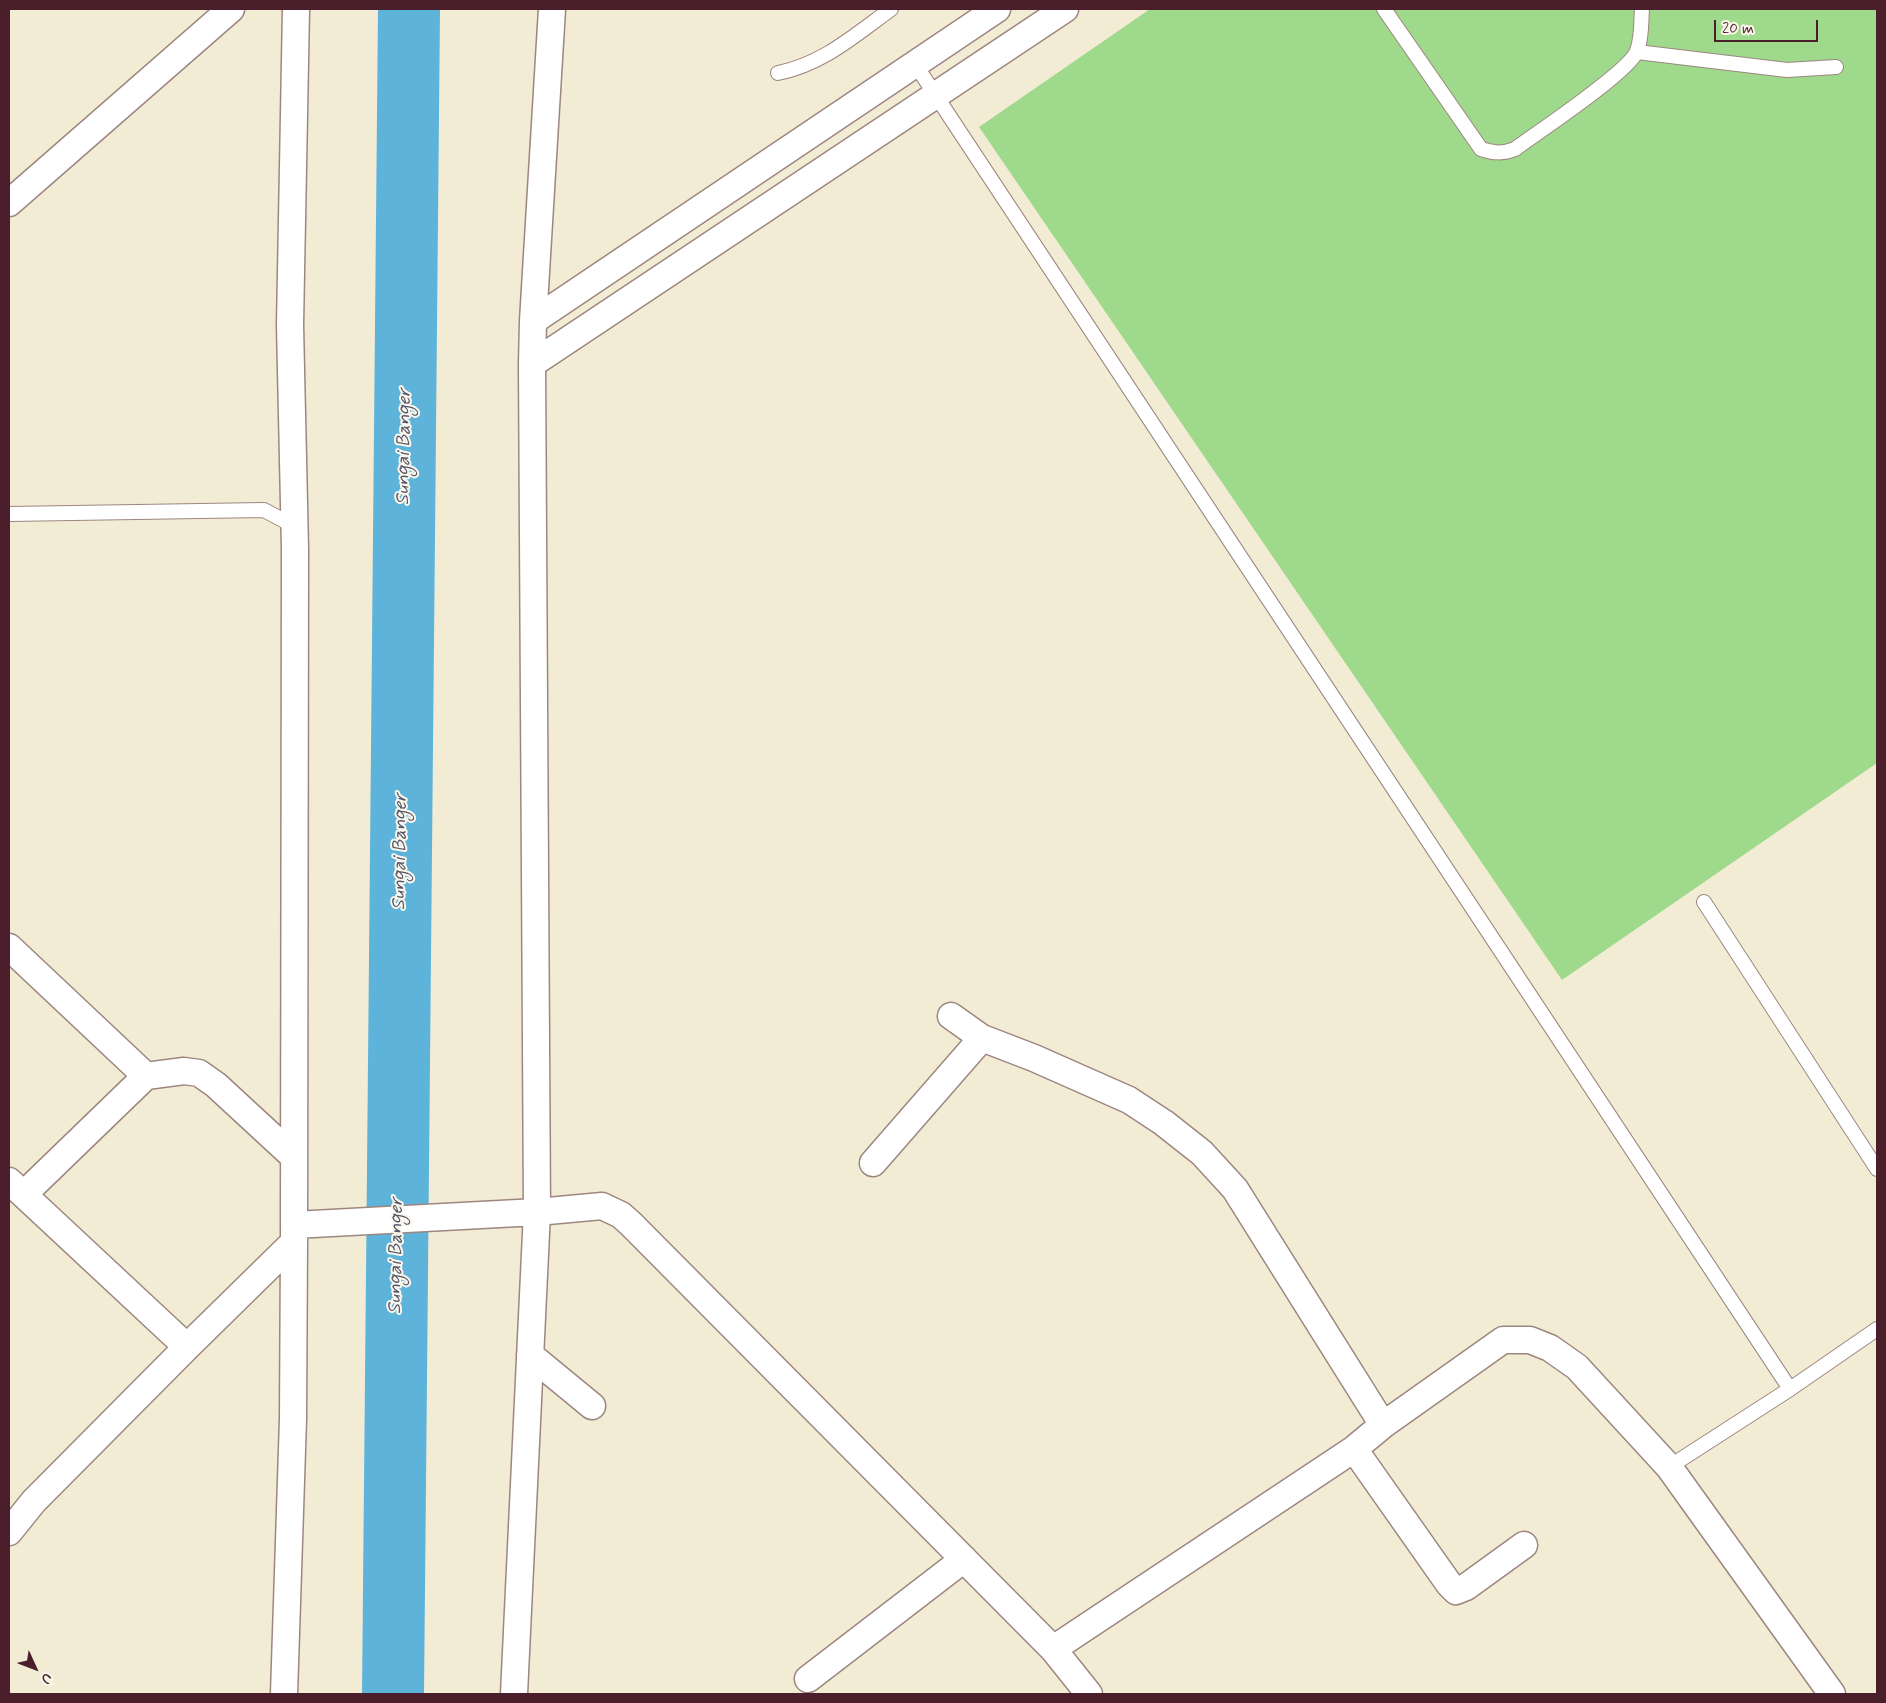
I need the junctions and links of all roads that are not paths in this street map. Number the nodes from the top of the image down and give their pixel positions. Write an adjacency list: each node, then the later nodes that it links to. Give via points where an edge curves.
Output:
1 (231, 9): 14 (street)
2 (296, 9): 18 (street, via 290,325)
3 (552, 9): 15 (street)
4 (891, 9): 12 (lane, via 821,59)
5 (997, 9): 10 (street)
6 (1065, 9): 13 (street)
7 (1384, 9): 9 (lane, via 1481,149 1494,153 1515,150 1620,72)
8 (1642, 9): 9 (lane)
9 (1637, 52): 11 (lane, via 1787,70)
10 (915, 64): 13 (lane); 15 (street)
11 (1836, 66)
12 (778, 73)
13 (935, 96): 16 (street); 33 (lane)
14 (9, 203)
15 (533, 320): 16 (street)
16 (532, 364): 28 (street)
17 (9, 514): 18 (lane, via 264,510)
18 (294, 526): 24 (street)
19 (1704, 902): 26 (lane)
20 (9, 947): 23 (street)
21 (950, 1016): 22 (street)
22 (982, 1038): 25 (street); 35 (street, via 1129,1100 1202,1152 1235,1189)
23 (146, 1076): 24 (street, via 184,1071 199,1073); 27 (street)
24 (294, 1157): 29 (street)
25 (873, 1163)
26 (1877, 1169)
27 (16, 1188): 31 (street)
28 (530, 1211): 29 (street); 32 (street); 40 (street, via 602,1206 621,1215)
29 (298, 1230): 31 (street); 44 (street)
30 (1877, 1329): 33 (lane)
31 (187, 1347): 38 (street, via 34,1501)
32 (530, 1355): 34 (street); 45 (street)
33 (1790, 1388): 37 (lane)
34 (592, 1406)
35 (1383, 1425): 36 (street); 37 (street, via 1503,1340 1530,1340 1550,1348 1577,1367)
36 (1354, 1449): 39 (street, via 1456,1591); 41 (street)
37 (1669, 1466): 43 (street)
38 (9, 1532)
39 (1524, 1545)
40 (964, 1559): 41 (street); 42 (street)
41 (1053, 1649): 46 (street)
42 (808, 1679)
43 (1825, 1692)
44 (284, 1694)
45 (514, 1694)
46 (1089, 1694)

